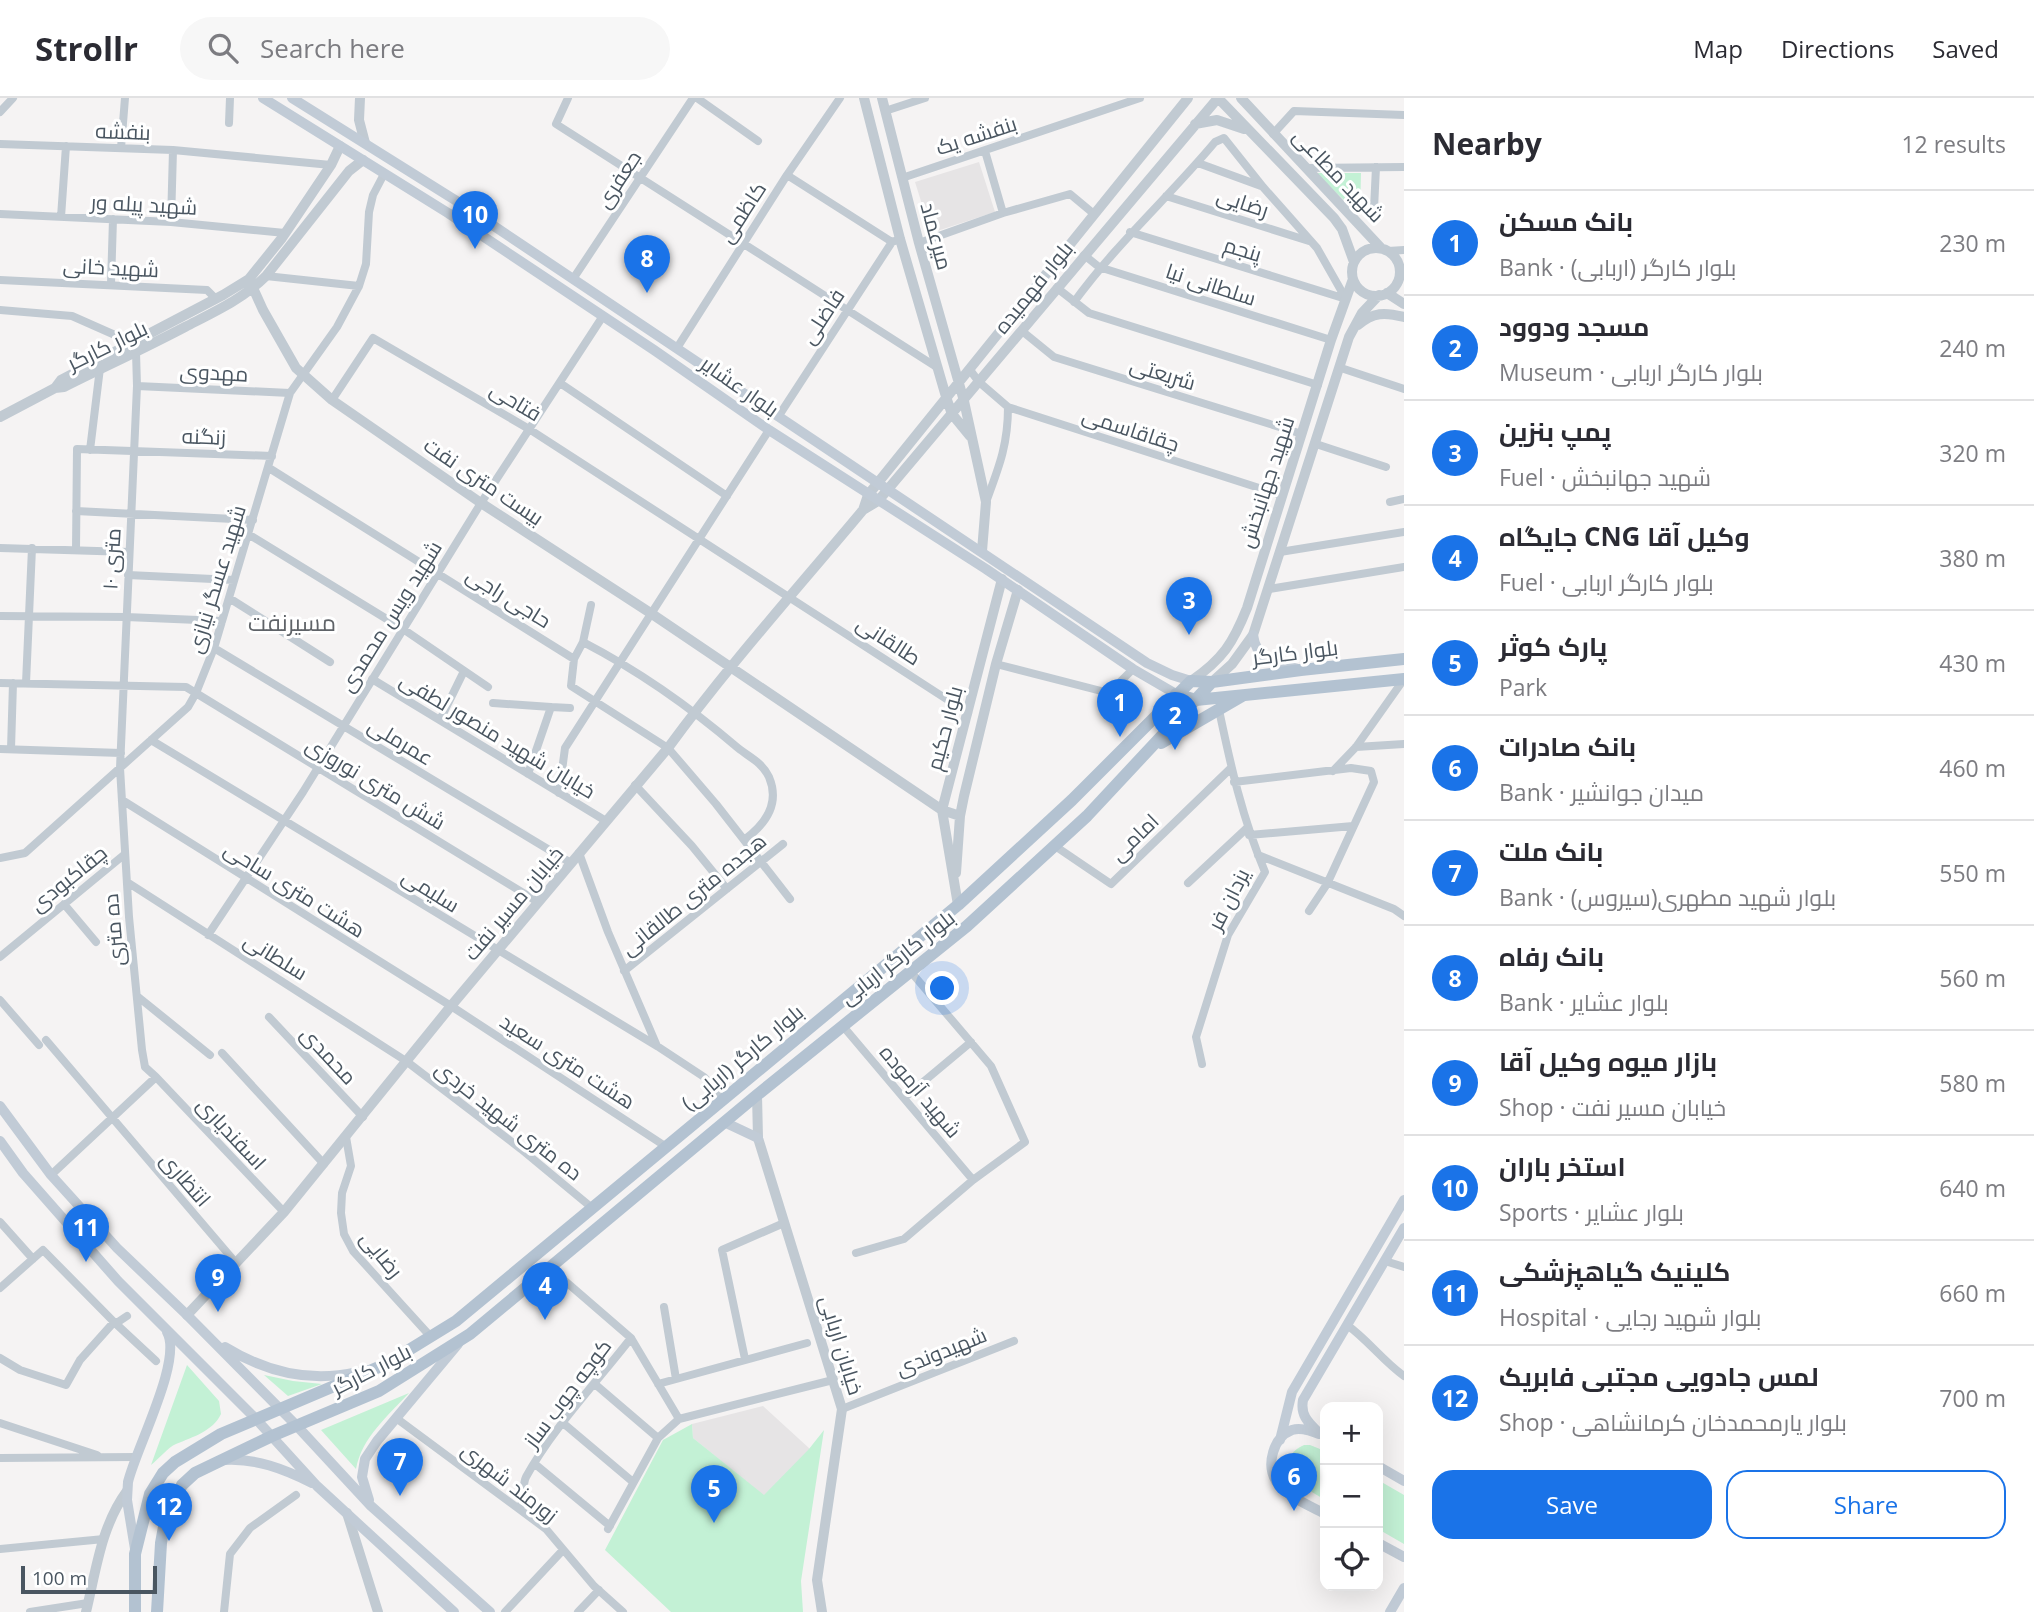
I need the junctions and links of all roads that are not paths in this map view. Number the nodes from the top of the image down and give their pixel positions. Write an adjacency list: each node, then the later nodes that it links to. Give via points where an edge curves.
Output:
1 (13, 98): 20 (street)
2 (125, 98): 31 (street)
3 (230, 98): 22 (street)
4 (263, 98): 30 (main road, بلوار عشایر)
5 (292, 98): 27 (main road, بلوار عشایر)
6 (360, 98): 27 (street)
7 (568, 98): 42 (street, via 556,124)
8 (695, 98): 26 (street); 42 (street, جعفری)
9 (840, 98): 41 (street, کاظمی)
10 (864, 98): 55 (street, میرعماد)
11 (882, 98): 19 (street, میرعماد)
12 (925, 98): 19 (street)
13 (1105, 98): 18 (street)
14 (1140, 98): 18 (street, بنفشه یک)
15 (1188, 98): 49 (street, بلوار فهمیده)
16 (1218, 98): 23 (street, بلوار فهمیده); 24 (street, شهید مطاعی)
17 (1241, 98): 25 (street, شهید مطاعی)
18 (1109, 110): 33 (street, بنفشه یک)
19 (885, 111): 43 (street, میرعماد)
20 (0, 112)
21 (1404, 115): 25 (street, via 1294,111)
22 (229, 123)
23 (1190, 130): 24 (street, via 1196,123 1213,120); 61 (street, بلوار فهمیده)
24 (1249, 131): 63 (street, شهید مطاعی, via 1334,218)
25 (1273, 134): 37 (street, شهید مطاعی)
26 (758, 141)
27 (365, 143): 68 (main road, بلوار عشایر)
28 (0, 144): 29 (street, بنفشه)
29 (66, 146): 31 (street, بنفشه); 50 (street)
30 (340, 146): 34 (main road, بلوار عشایر); 36 (street, بلوار کارگر)
31 (121, 148): 32 (street, بنفشه)
32 (173, 150): 36 (street); 52 (street, بنفشه)
33 (985, 151): 43 (street, بنفشه یک); 47 (street)
34 (363, 160): 40 (main road, بلوار عشایر); 67 (street, بلوار کارگر, via 349,171)
35 (1198, 163): 44 (street); 44 (street, via 1224,138); 45 (street)
36 (331, 165): 54 (street, بلوار کارگر)
37 (1306, 167): 38 (street); 59 (street, شهید مطاعی)
38 (1376, 167): 39 (street); 46 (street)
39 (1404, 167)
40 (384, 174): 73 (street, شهید عسگر نیازی, via 369,212 366,264); 82 (main road, بلوار عشایر)
41 (787, 175): 55 (street); 57 (street, کاظمی)
42 (640, 178): 57 (street); 68 (street, جعفری)
43 (902, 178): 58 (street, میرعماد)
44 (1263, 187): 56 (street)
45 (1166, 196): 53 (street); 56 (street, رضایی)
46 (1374, 209)
47 (1003, 213): 49 (street, via 1070,194); 58 (street)
48 (0, 214): 50 (street, شهید پیله ور)
49 (1094, 214): 92 (street, بلوار فهمیده)
50 (61, 217): 51 (street, شهید پیله ور)
51 (113, 219): 52 (street, شهید پیله ور); 72 (street)
52 (172, 222): 54 (street, شهید پیله ور)
53 (1130, 232): 65 (street); 77 (street, پنجم)
54 (285, 233): 71 (street, بلوار کارگر)
55 (896, 241): 64 (street, میرعماد); 81 (street, فاضلی)
56 (1309, 241): 77 (street)
57 (743, 243): 81 (street); 88 (street, کاظمی)
58 (919, 243): 62 (street, میرعماد)
59 (1384, 250): 60 (street); 63 (street, via 1362,252); 66 (street)
60 (1404, 250)
61 (1084, 255): 65 (street, سلطانی نیا); 74 (street, بلوار فهمیده)
62 (924, 261): 64 (street); 96 (street, میرعماد)
63 (1354, 262): 69 (street)
64 (908, 266): 91 (street, میرعماد)
65 (1099, 267): 78 (street); 86 (street, سلطانی نیا)
66 (1402, 268): 75 (street, via 1398,282)
67 (266, 276): 71 (street, بلوار کارگر); 73 (street)
68 (573, 279): 88 (main road, بلوار عشایر)
69 (1353, 279): 75 (street, via 1363,292); 77 (street, شهید جهانبخش)
70 (0, 280): 72 (street, شهید خانی)
71 (252, 283): 76 (street, بلوار کارگر); 87 (street, بلوار کارگر, via 228,306); 93 (street, بیست متری نفت, via 276,333)
72 (110, 284): 76 (street, شهید خانی, via 207,290)
73 (359, 286): 93 (street, شهید عسگر نیازی)
74 (1057, 288): 78 (street); 84 (street, بلوار فهمیده)
75 (1383, 294): 79 (street); 85 (street, شهید جهانبخش, via 1362,313)
76 (216, 299): 87 (street, بلوار کارگر)
77 (1346, 299): 86 (street, شهید جهانبخش)
78 (1074, 302): 97 (street, via 1089,313)
79 (1404, 304)
80 (0, 310): 87 (street, via 72,316)
81 (847, 310): 91 (street); 107 (street, فاضلی)
82 (603, 316): 95 (street, شهید ویس محمدی); 110 (main road, بلوار عشایر)
83 (1404, 317): 85 (street, via 1367,317)
84 (1022, 331): 94 (street, بلوار فهمیده); 111 (street, شریعتی, via 1054,357)
85 (1349, 337): 90 (street, شهید جهانبخش)
86 (1331, 341): 97 (street, شهید جهانبخش)
87 (134, 348): 89 (street, بلوار کارگر); 98 (street, ۱۰ متری); 99 (street, بلوار کارگر, via 61,380)
88 (677, 348): 107 (main road, بلوار عشایر)
89 (100, 368): 99 (street, بلوار کارگر); 114 (street)
90 (1341, 368): 100 (street); 113 (street, شهید جهانبخش)
91 (938, 370): 103 (street, میرعماد)
92 (970, 370): 94 (street, چقاقاسمی); 96 (street, بلوار فهمیده)
93 (304, 375): 101 (street, شهید عسگر نیازی); 102 (street, بیست متری نفت)
94 (979, 382): 104 (street, بلوار فهمیده); 105 (street, چقاقاسمی)
95 (560, 383): 109 (street, شهید ویس محمدی); 123 (street)
96 (958, 383): 103 (street, بلوار فهمیده); 104 (street, میرعماد)
97 (1318, 385): 111 (street, شهید جهانبخش)
98 (137, 386): 101 (street, مهدوی); 115 (street, ۱۰ متری)
99 (55, 388): 108 (street)
100 (1404, 389)
101 (290, 393): 116 (street, شهید عسگر نیازی)
102 (332, 400): 109 (street, فتاحی, via 373,338); 128 (street, بیست متری نفت)
103 (947, 400): 106 (street, میرعماد); 120 (street, بلوار فهمیده)
104 (964, 401): 106 (street, بلوار فهمیده); 112 (street, میرعماد)
105 (1008, 407): 122 (street, چقاقاسمی); 126 (street, via 1006,446)
106 (952, 414): 112 (street, میرعماد); 120 (street, بلوار فهمیده)
107 (778, 416): 120 (main road, بلوار عشایر)
108 (0, 417)
109 (529, 429): 128 (street, شهید ویس محمدی); 134 (street, فتاحی)
110 (769, 430): 123 (street); 124 (main road, بلوار عشایر)
111 (1302, 434): 119 (street, شهید جهانبخش)
112 (970, 437): 126 (street, میرعماد)
113 (1316, 444): 117 (street); 121 (street, شهید جهانبخش)
114 (90, 450): 115 (street, زنگنه); 129 (street, via 78,449)
115 (134, 451): 116 (street, زنگنه); 130 (street, ۱۰ متری)
116 (272, 456): 118 (street, شهید عسگر نیازی)
117 (1386, 467)
118 (269, 468): 131 (street, شهید عسگر نیازی); 142 (street, حاجی راجی)
119 (1285, 482): 121 (street); 122 (street, شهید جهانبخش)
120 (883, 487): 124 (street); 138 (main road, بلوار عشایر)
121 (1302, 487): 140 (street, شهید جهانبخش)
122 (1281, 495): 172 (street, شهید جهانبخش, via 1236,635 1220,658)
123 (727, 496): 134 (street)
124 (873, 498): 144 (main road, بلوار عشایر); 149 (street, خیابان مسیر نفت)
125 (1404, 499): 127 (street)
126 (986, 502): 138 (street, میرعماد)
127 (1390, 502)
128 (481, 503): 142 (street, شهید ویس محمدی); 151 (street, بیست متری نفت)
129 (76, 511): 130 (street); 137 (street)
130 (131, 513): 131 (street); 139 (street, ۱۰ متری)
131 (253, 520): 133 (street, شهید عسگر نیازی)
132 (1404, 532): 140 (street)
133 (248, 534): 145 (street, شهید عسگر نیازی); 156 (street)
134 (701, 539): 149 (street, فتاحی); 151 (street)
135 (0, 548): 136 (street)
136 (32, 548): 137 (street); 153 (street)
137 (76, 550): 139 (street)
138 (982, 551): 172 (main road, بلوار عشایر, via 1147,663)
139 (129, 552): 143 (street, ۱۰ متری)
140 (1280, 552): 146 (street, شهید جهانبخش)
141 (1404, 567): 146 (street)
142 (438, 572): 156 (street, شهید ویس محمدی); 160 (street, حاجی راجی)
143 (128, 575): 145 (street); 154 (street, ۱۰ متری)
144 (1002, 579): 147 (main road, بلوار عشایر); 190 (street, بلوار حکیم)
145 (234, 580): 148 (street, شهید عسگر نیازی)
146 (1269, 589): 157 (street, شهید جهانبخش)
147 (1018, 590): 164 (street, بلوار حکیم); 167 (main road, بلوار عشایر)
148 (229, 597): 155 (street, شهید عسگر نیازی); 163 (street)
149 (790, 597): 166 (street, خیابان مسیر نفت); 190 (street, طالقانی)
150 (591, 605): 158 (street)
151 (652, 614): 162 (street); 166 (street, بیست متری نفت)
152 (0, 616): 153 (street)
153 (28, 617): 154 (street); 176 (street)
154 (126, 617): 155 (street); 177 (street, ۱۰ متری)
155 (222, 621): 159 (street, شهید عسگر نیازی)
156 (403, 629): 169 (street); 170 (street, شهید ویس محمدی)
157 (1253, 635): 168 (main road, via 1261,656); 173 (street, شهید جهانبخش)
158 (583, 642): 160 (street); 162 (street)
159 (214, 648): 180 (street, شهید عسگر نیازی); 192 (street, عمرملی)
160 (574, 659): 184 (street, via 571,686)
161 (1404, 659): 165 (main road, بلوار کارگر)
162 (620, 661): 184 (street); 189 (street)
163 (330, 662)
164 (996, 664): 167 (street, via 1110,693); 212 (street, بلوار حکیم)
165 (1351, 664): 168 (main road, بلوار کارگر); 178 (main road)
166 (732, 668): 189 (street, خیابان مسیر نفت); 211 (street, بیست متری نفت)
167 (1133, 669): 182 (main road, بلوار عشایر)
168 (1301, 670): 173 (main road, بلوار کارگر)
169 (464, 671): 179 (street); 191 (street)
170 (372, 679): 191 (street, خیابان شهید منصور لطفی); 192 (street, شهید ویس محمدی)
171 (1404, 679): 178 (main road, بلوار کارگر); 195 (street)
172 (1191, 681): 173 (main road, بلوار کارگر); 182 (main road, بلوار کارگر (اربابی))
173 (1212, 682): 183 (main road, بلوار کارگر اربابی)
174 (0, 683): 175 (street, شش متری نوروزی)
175 (13, 683): 176 (street, شش متری نوروزی); 198 (street)
176 (26, 683): 177 (street, شش متری نوروزی)
177 (123, 684): 180 (street, شش متری نوروزی, via 172,685); 200 (street, ۱۰ متری)
178 (1352, 684): 181 (main road, بلوار کارگر)
179 (488, 687)
180 (196, 693): 193 (street, شهید عسگر نیازی, via 188,707); 202 (street, شش متری نوروزی)
181 (1247, 693): 183 (main road, بلوار کارگر); 188 (main road)
182 (1176, 694): 183 (main road, بلوار عشایر); 210 (main road, بلوار کارگر (اربابی))
183 (1196, 700): 199 (main road, بلوار کارگر اربابی)
184 (594, 701): 196 (street); 208 (street, via 565,748)
185 (493, 703): 186 (street)
186 (551, 707): 187 (street); 205 (street)
187 (570, 708)
188 (1219, 709): 199 (main road); 203 (street, یزدان فر)
189 (695, 712): 196 (street, خیابان مسیر نفت); 218 (street, via 760,763 768,775 774,794 770,813)
190 (968, 713): 211 (street, بلوار حکیم)
191 (440, 720): 205 (street, خیابان شهید منصور لطفی)
192 (342, 727): 202 (street, شهید ویس محمدی); 226 (street, عمرملی)
193 (150, 740): 201 (street, شهید عسگر نیازی); 214 (street, سلیمی)
194 (1404, 744): 195 (street)
195 (1356, 747): 204 (street)
196 (668, 748): 207 (street, خیابان مسیر نفت); 218 (street)
197 (0, 749): 198 (street)
198 (11, 749): 200 (street)
199 (1152, 749): 213 (main road, بلوار کارگر اربابی)
200 (121, 753): 201 (street, ۱۰ متری)
201 (120, 768): 209 (street, ده متری); 224 (street, شهید عسگر نیازی, via 25,853)
202 (318, 768): 214 (street, شهید ویس محمدی); 234 (street, شش متری نوروزی)
203 (1231, 768): 206 (street, یزدان فر); 220 (street, امامی, via 1111,884)
204 (1333, 771): 206 (street); 216 (street, via 1371,771 1374,782)
205 (528, 774): 208 (street, خیابان شهید منصور لطفی)
206 (1234, 782): 217 (street, یزدان فر)
207 (635, 785): 215 (street, خیابان مسیر نفت); 232 (street)
208 (559, 793): 215 (street, خیابان شهید منصور لطفی)
209 (122, 800): 222 (street, ده متری); 227 (street, هشت متری ساحی)
210 (1072, 800): 213 (main road); 236 (main road, بلوار کارگر (اربابی))
211 (942, 810): 212 (street, بیست متری نفت); 231 (street, بلوار حکیم)
212 (960, 816): 231 (street, بلوار حکیم)
213 (1087, 816): 220 (main road, بلوار کارگر اربابی)
214 (284, 821): 227 (street, شهید ویس محمدی); 241 (street, سلیمی)
215 (606, 821): 221 (street, خیابان مسیر نفت)
216 (1353, 826): 217 (street); 230 (street)
217 (1248, 832): 223 (street, یزدان فر); 229 (street)
218 (744, 840): 225 (street)
219 (783, 844): 225 (street, هجده متری طالقانی)
220 (1055, 845): 244 (main road, بلوار کارگر اربابی)
221 (579, 853): 226 (street, خیابان مسیر نفت); 243 (street)
222 (125, 854): 228 (street, ده متری); 235 (street, چقاکبودی)
223 (1258, 855): 230 (street); 255 (street, یزدان فر, via 1265,872 1227,935 1196,1037)
224 (0, 858)
225 (762, 862): 232 (street, هجده متری طالقانی); 233 (street)
226 (571, 863): 234 (street, خیابان مسیر نفت)
227 (246, 879): 239 (street, شهید ویس محمدی); 247 (street, هشت متری ساحی)
228 (127, 882): 239 (street, سلطانی); 245 (street, ده متری)
229 (1188, 883)
230 (1327, 884): 237 (street); 238 (street)
231 (955, 888): 236 (street, بلوار حکیم)
232 (727, 889): 243 (street, هجده متری طالقانی)
233 (790, 899)
234 (538, 902): 241 (street, خیابان مسیر نفت)
235 (64, 904): 240 (street); 242 (street, چقاکبودی)
236 (958, 905): 258 (main road, بلوار کارگر (اربابی))
237 (1309, 911)
238 (1404, 916)
239 (208, 935): 254 (street, سلطانی)
240 (96, 942)
241 (497, 952): 247 (street, خیابان مسیر نفت); 251 (street, سلیمی)
242 (0, 957)
243 (624, 971): 251 (street)
244 (911, 972): 249 (main road, بلوار کارگر اربابی); 250 (street)
245 (136, 996): 253 (street); 256 (street, ده متری, via 145,1067)
246 (0, 1000): 261 (street, انتظاری)
247 (451, 1006): 254 (street, خیابان مسیر نفت); 269 (street, هشت متری سعید)
248 (270, 1017): 262 (street, محمدی)
249 (842, 1025): 257 (main road, بلوار کارگر اربابی); 259 (street, شهید آزموده)
250 (971, 1042): 259 (street); 272 (street, via 991,1066 1025,1142)
251 (657, 1046): 258 (street, سلیمی, via 704,1077)
252 (222, 1054): 270 (street)
253 (210, 1055)
254 (406, 1061): 262 (street, خیابان مسیر نفت); 274 (street, ده متری شهید خردی)
255 (1202, 1064)
256 (152, 1080): 261 (street); 275 (street, اسفندیاری)
257 (757, 1095): 263 (main road, بلوار کارگر اربابی); 267 (street, خیابان اربابی)
258 (724, 1098): 269 (main road, بلوار کارگر (اربابی))
259 (904, 1098): 272 (street, شهید آزموده)
260 (2, 1112): 264 (main road)
261 (110, 1117): 271 (street); 282 (street, انتظاری)
262 (363, 1117): 266 (street, خیابان مسیر نفت)
263 (724, 1122): 267 (main road); 284 (main road, بلوار کارگر اربابی)
264 (14, 1123): 265 (main road); 271 (main road)
265 (0, 1134)
266 (346, 1138): 270 (street, خیابان مسیر نفت); 293 (street, رضایی, via 351,1166 342,1193 344,1234 353,1251)
267 (758, 1138): 277 (street, خیابان اربابی)
268 (0, 1141): 289 (main road, via 23,1174)
269 (665, 1146): 274 (main road, بلوار کارگر (اربابی))
270 (324, 1164): 275 (street, خیابان مسیر نفت)
271 (51, 1175): 287 (main road, via 117,1248)
272 (973, 1180): 279 (street, via 904,1239)
273 (1404, 1200): 321 (main road, via 1292,1392)
274 (591, 1207): 293 (main road, بلوار کارگر (اربابی), via 507,1280)
275 (284, 1212): 282 (street, خیابان مسیر نفت)
276 (0, 1222): 280 (street)
277 (784, 1223): 299 (street, via 722,1250); 305 (street, خیابان اربابی)
278 (1404, 1228): 281 (main road)
279 (856, 1254)
280 (33, 1259): 285 (street); 290 (street, via 43,1251)
281 (1385, 1261): 283 (street); 291 (main road)
282 (236, 1263): 287 (street, خیابان مسیر نفت)
283 (1404, 1267)
284 (550, 1268): 294 (street); 296 (main road, بلوار کارگر اربابی)
285 (0, 1289)
286 (664, 1307): 304 (street)
287 (187, 1315): 292 (main road)
288 (127, 1316): 290 (street)
289 (158, 1318): 312 (main road); 323 (main road, via 172,1342 170,1358)
290 (114, 1322): 298 (street, via 80,1360 66,1385 20,1370); 300 (street)
291 (1348, 1325): 303 (street); 317 (main road, via 1303,1400 1301,1410)
292 (209, 1337): 301 (main road, via 262,1366 305,1376 342,1375); 309 (main road)
293 (431, 1337): 301 (main road, بلوار کارگر (اربابی))
294 (631, 1338): 306 (street); 307 (street, کوچه چوب ساز)
295 (1014, 1341): 310 (street, شهیدوندی)
296 (460, 1342): 308 (main road, بلوار کارگر); 311 (main road)
297 (807, 1343): 299 (street)
298 (0, 1358)
299 (745, 1359): 304 (street)
300 (156, 1361)
301 (386, 1364): 302 (main road, بلوار کارگر (اربابی))
302 (369, 1372): 308 (main road, via 364,1385); 309 (main road, بلوار کارگر (اربابی))
303 (1404, 1376)
304 (676, 1379): 306 (street)
305 (833, 1380): 310 (street, خیابان اربابی); 313 (street)
306 (658, 1384): 313 (street)
307 (596, 1385): 315 (street, کوچه چوب ساز); 320 (street)
308 (379, 1391): 316 (main road, بلوار کارگر)
309 (280, 1409): 312 (main road, بلوار کارگر (اربابی)); 316 (main road)
310 (842, 1409): 356 (street, خیابان اربابی, via 817,1580)
311 (396, 1418): 333 (main road, via 365,1459 362,1477); 334 (street, زورمند شهری)
312 (256, 1419): 319 (main road); 341 (main road, بلوار کارگر (اربابی), via 196,1447 163,1473 150,1494)
313 (679, 1419): 320 (street)
314 (0, 1423): 322 (street)
315 (564, 1423): 326 (street, کوچه چوب ساز); 329 (street)
316 (296, 1425): 319 (main road, بلوار کارگر); 333 (main road)
317 (1320, 1432)
318 (1320, 1434): 321 (main road, via 1293,1430)
319 (272, 1436): 325 (main road, بلوار کارگر); 330 (main road)
320 (658, 1438): 329 (street)
321 (1280, 1440): 335 (main road, via 1271,1458 1274,1479)
322 (100, 1457): 323 (street); 324 (street)
323 (136, 1457): 331 (main road)
324 (0, 1458)
325 (221, 1460): 330 (main road, via 257,1462); 348 (main road, بلوار کارگر, via 195,1473 172,1500 161,1543)
326 (535, 1464): 329 (street, via 609,1527); 334 (street, کوچه چوب ساز, via 524,1480)
327 (1383, 1469): 328 (main road)
328 (1404, 1481)
329 (633, 1482)
330 (317, 1486): 336 (main road)
331 (127, 1491): 337 (street, via 111,1516); 341 (main road)
332 (296, 1495): 349 (street, via 250,1528 230,1553)
333 (372, 1506): 352 (main road)
334 (520, 1508): 340 (street, زورمند شهری)
335 (1320, 1511)
336 (347, 1513): 350 (street); 351 (main road)
337 (104, 1539): 339 (street); 345 (street)
338 (1383, 1546): 342 (main road)
339 (0, 1549)
340 (563, 1550): 344 (street, زورمند شهری); 353 (street)
341 (135, 1554): 347 (main road, بلوار کارگر (اربابی))
342 (1404, 1557)
343 (1404, 1588): 357 (main road)
344 (599, 1590): 354 (street); 355 (street, زورمند شهری)
345 (87, 1608): 346 (street)
346 (30, 1612)
347 (135, 1612)
348 (157, 1612)
349 (224, 1612)
350 (378, 1612)
351 (454, 1612)
352 (489, 1612)
353 (505, 1612)
354 (578, 1612)
355 (623, 1612)
356 (821, 1612)
357 (1390, 1612)

